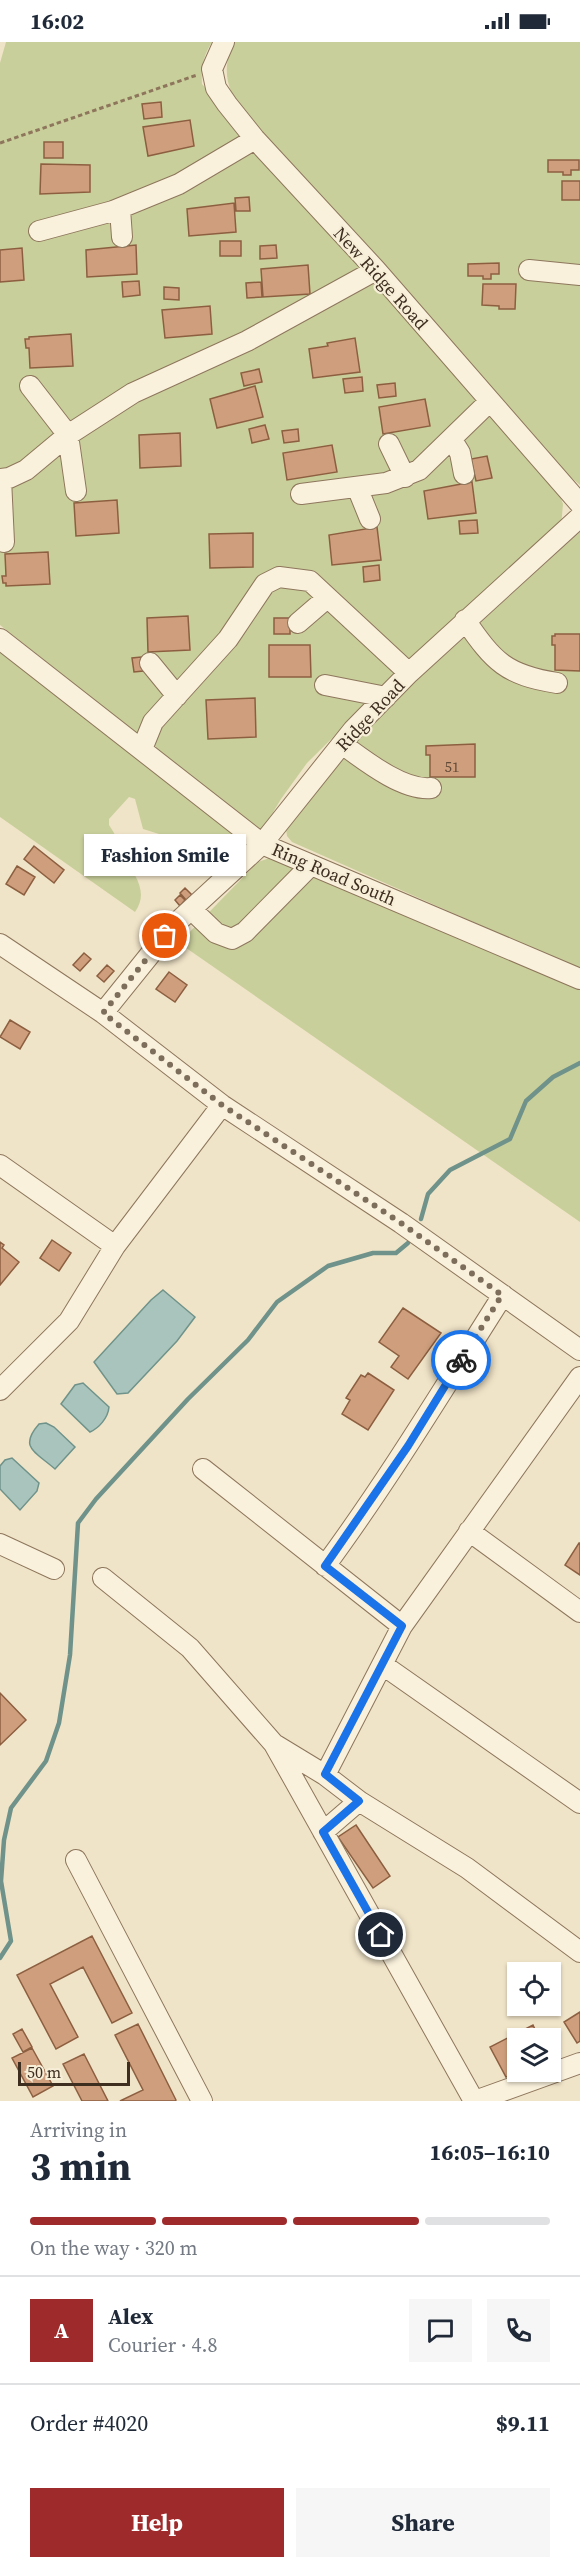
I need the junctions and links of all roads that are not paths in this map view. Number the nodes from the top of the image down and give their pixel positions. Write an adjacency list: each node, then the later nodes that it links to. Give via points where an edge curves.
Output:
1 (224, 42): 2 (street, New Ridge Road, via 212,69 216,88)
2 (255, 139): 3 (street, via 178,184); 6 (street, New Ridge Road)
3 (120, 209): 4 (street); 5 (street)
4 (39, 231)
5 (122, 237)
6 (376, 270): 10 (street, New Ridge Road); 11 (street, via 246,341 133,393)
7 (530, 270): 8 (street)
8 (580, 275)
9 (30, 386): 11 (street)
10 (490, 401): 12 (street); 20 (street, New Ridge Road)
11 (68, 435): 16 (street, via 26,470); 18 (street)
12 (452, 440): 14 (street, via 460,453); 15 (street, via 419,470)
13 (389, 444): 15 (street)
14 (464, 474)
15 (405, 477): 17 (street)
16 (0, 479): 23 (street)
17 (357, 487): 19 (street); 21 (street)
18 (76, 491)
19 (301, 494)
20 (580, 504)
21 (370, 519)
22 (578, 523): 25 (street, Ridge Road)
23 (4, 542)
24 (327, 598): 26 (street); 29 (street); 32 (street, via 309,581 293,577 279,577 265,584 228,639)
25 (465, 620): 29 (street, Ridge Road); 30 (street, via 488,654 514,672 529,679)
26 (298, 623)
27 (0, 639): 35 (street, Ring Road South)
28 (150, 663): 32 (street)
29 (409, 673): 33 (street, Ridge Road)
30 (557, 683)
31 (326, 685): 33 (street)
32 (177, 696): 35 (street, via 153,722)
33 (386, 697): 34 (street, Ridge Road)
34 (342, 744): 36 (street, via 409,786); 37 (street, Ridge Road)
35 (142, 749): 37 (street, Ring Road South)
36 (431, 788)
37 (262, 844): 38 (street, Ring Road South); 39 (street, Ridge Road)
38 (311, 864): 39 (street, via 245,932 232,939 216,933); 41 (street, Ring Road South)
39 (192, 910): 42 (street, Ridge Road, via 169,930)
40 (0, 944): 42 (street)
41 (580, 979)
42 (103, 1013): 43 (street)
43 (222, 1105): 45 (street); 46 (street)
44 (0, 1166): 45 (street)
45 (115, 1246): 49 (street, via 69,1321)
46 (502, 1295): 47 (street); 53 (street, via 408,1446)
47 (580, 1350)
48 (580, 1377): 51 (street)
49 (0, 1390)
50 (203, 1469): 53 (street)
51 (469, 1531): 56 (street); 57 (street)
52 (0, 1544): 54 (street)
53 (325, 1566): 57 (street)
54 (54, 1569)
55 (103, 1578): 59 (street, via 190,1648)
56 (580, 1612)
57 (402, 1626): 58 (street)
58 (383, 1665): 60 (street); 62 (street)
59 (274, 1744): 60 (street); 63 (street)
60 (325, 1774): 61 (street)
61 (359, 1801): 63 (street); 65 (street, via 467,1868)
62 (580, 1803)
63 (323, 1832): 68 (street)
64 (76, 1860): 67 (street)
65 (580, 1952)
66 (580, 2063): 68 (street)
67 (202, 2101)
68 (475, 2101)

